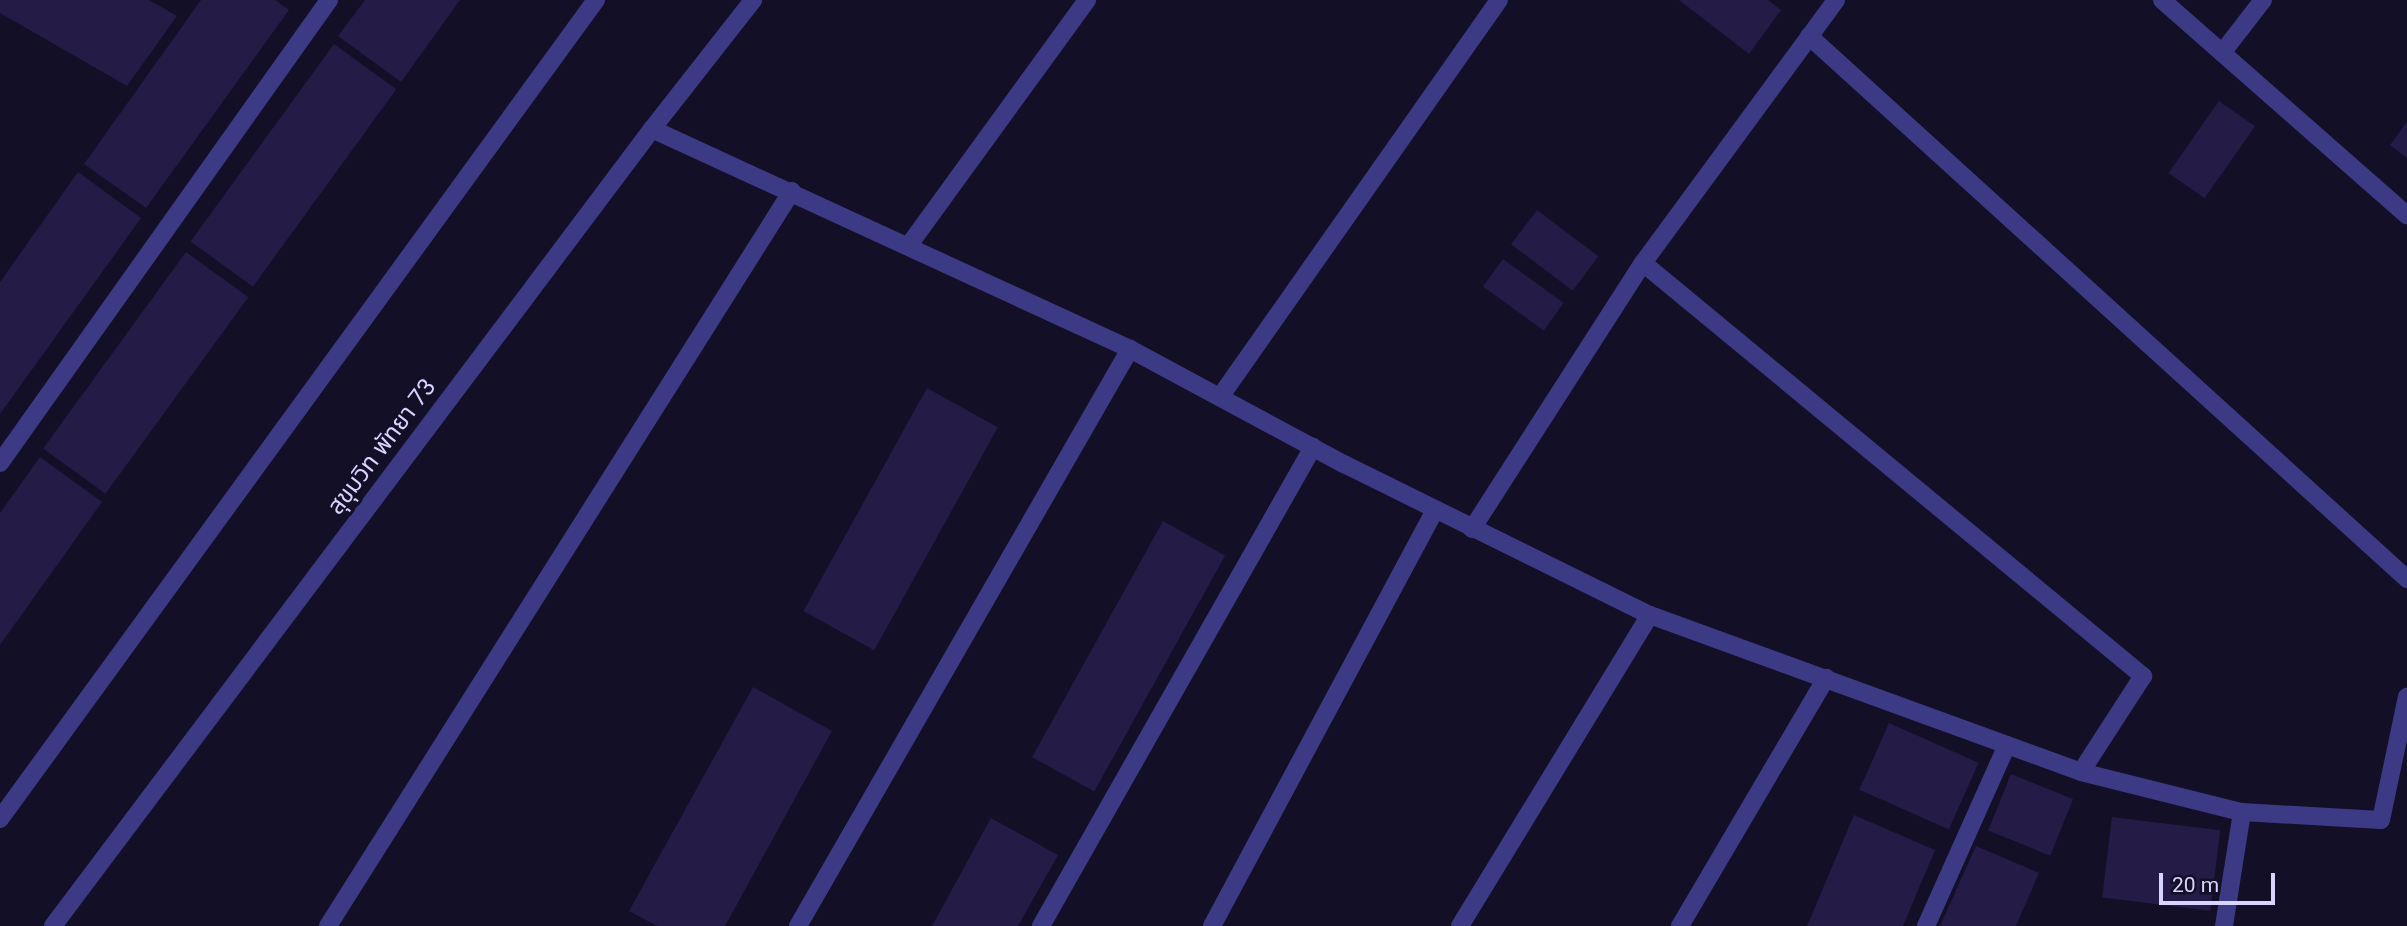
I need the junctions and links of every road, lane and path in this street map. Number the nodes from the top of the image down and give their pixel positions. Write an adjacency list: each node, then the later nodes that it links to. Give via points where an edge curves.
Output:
1 (329, 0): 19 (street)
2 (596, 0): 29 (street)
3 (753, 0): 11 (street, สุขุมวิท พัทยา 73)
4 (1087, 0): 14 (street)
5 (1499, 0): 17 (street)
6 (1836, 0): 9 (street)
7 (2162, 0): 10 (street)
8 (2263, 0): 10 (street)
9 (1809, 36): 15 (street); 22 (street)
10 (2222, 52): 13 (street)
11 (652, 130): 12 (street); 30 (street, สุขุมวิท พัทยา 73)
12 (792, 191): 14 (street); 31 (street)
13 (2407, 215)
14 (909, 245): 16 (street)
15 (1643, 263): 21 (street); 27 (street, via 2143,676)
16 (1130, 349): 17 (street); 32 (street)
17 (1220, 397): 18 (street)
18 (1313, 447): 20 (street); 33 (street)
19 (0, 463)
20 (1435, 510): 21 (street); 34 (street)
21 (1472, 529): 23 (street)
22 (2407, 579)
23 (1650, 615): 24 (street); 35 (street)
24 (1826, 678): 26 (street); 36 (street)
25 (2407, 697): 28 (street, via 2381,820)
26 (2007, 745): 27 (street); 37 (street)
27 (2081, 772): 28 (street)
28 (2242, 812): 38 (street)
29 (0, 818)
30 (53, 926)
31 (328, 926)
32 (798, 926)
33 (1041, 926)
34 (1212, 926)
35 (1460, 926)
36 (1680, 926)
37 (1926, 926)
38 (2224, 926)

